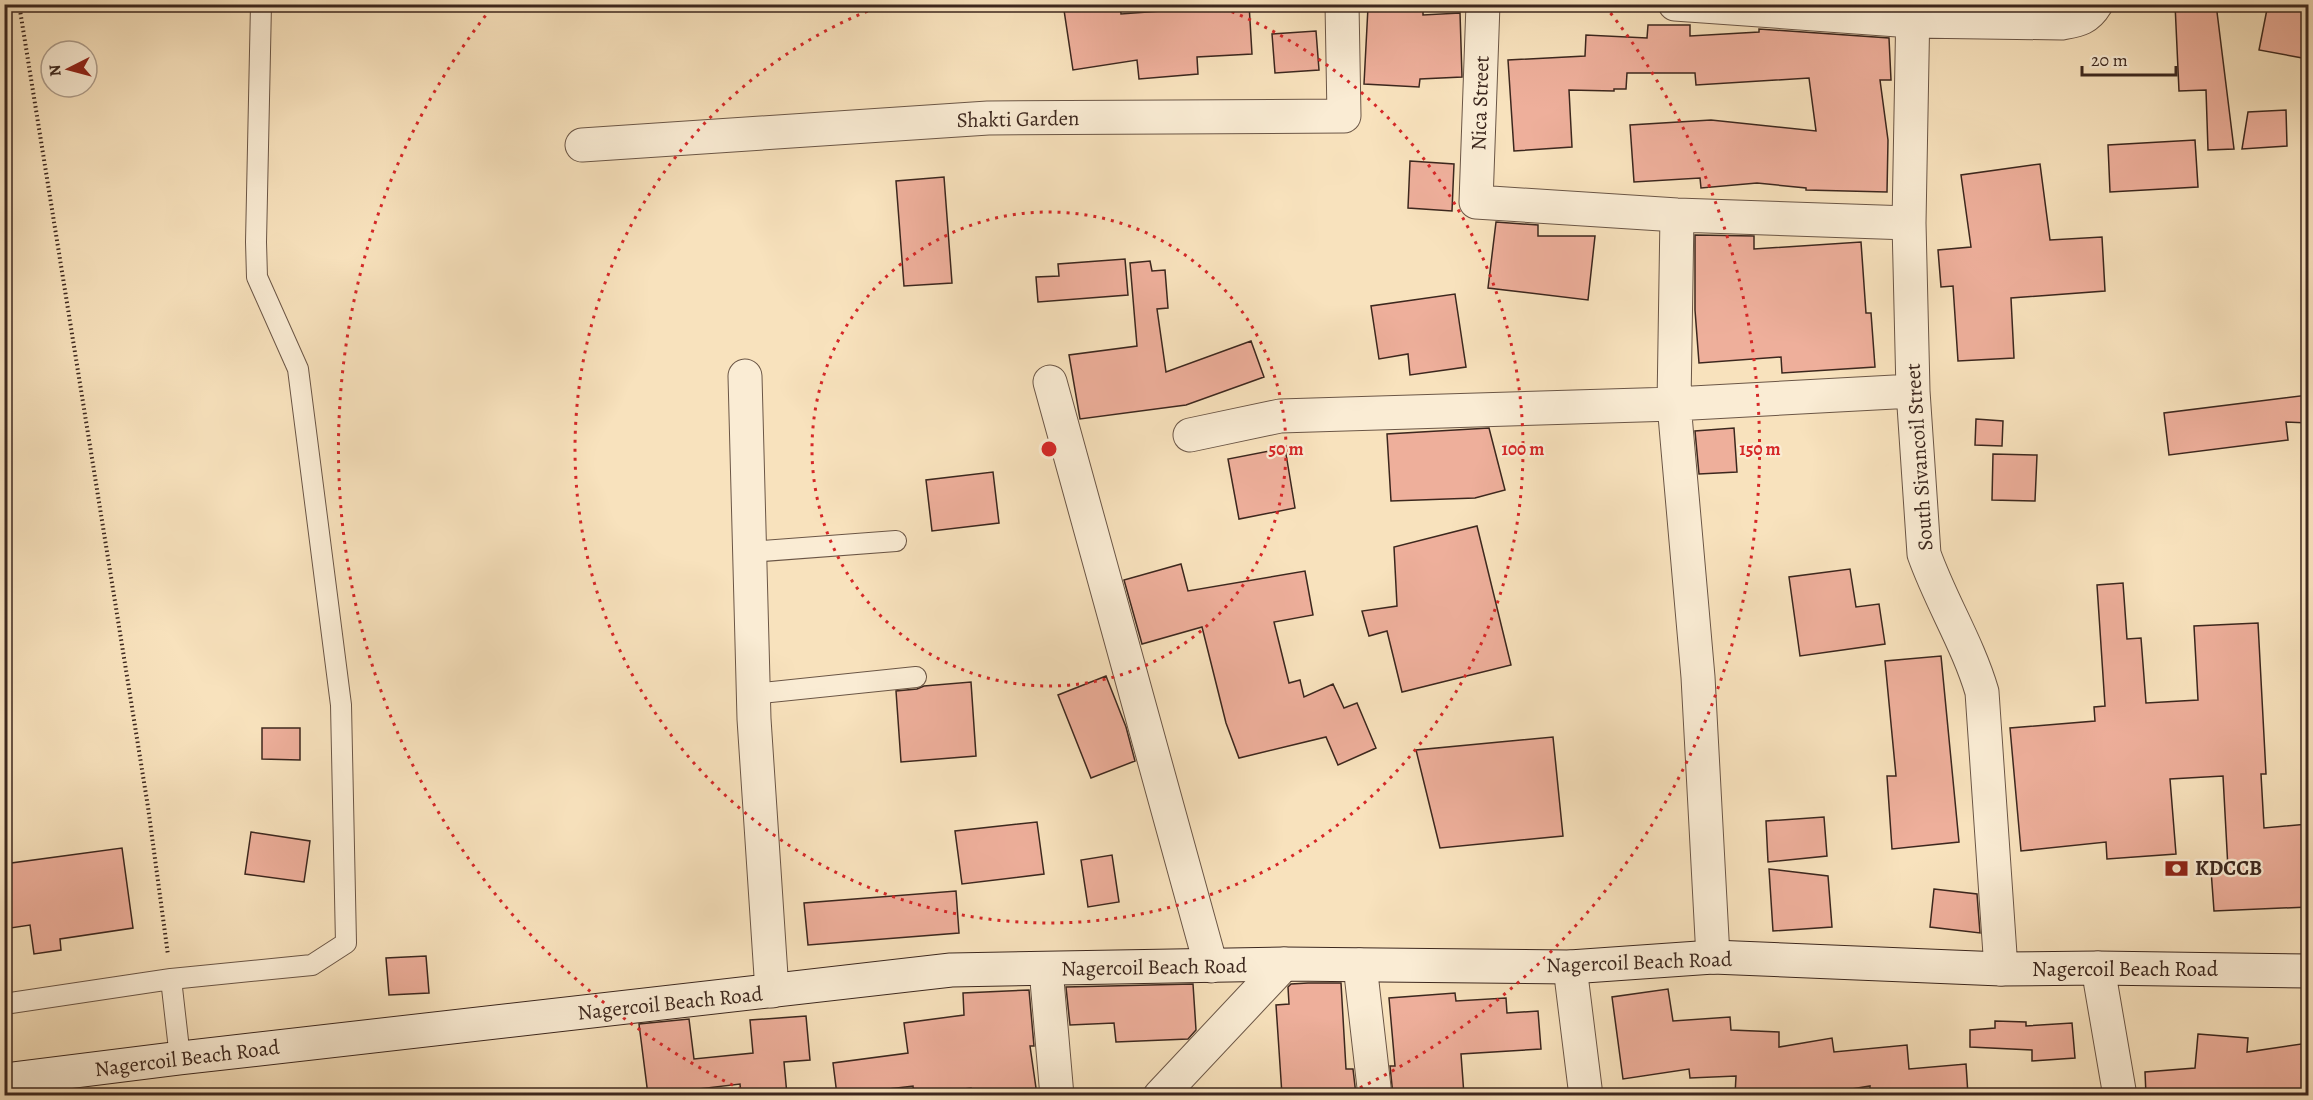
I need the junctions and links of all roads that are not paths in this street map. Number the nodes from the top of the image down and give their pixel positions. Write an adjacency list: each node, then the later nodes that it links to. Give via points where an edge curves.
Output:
1 (261, 4): 28 (lane, via 257,277 298,369 341,705 346,943 312,964)
2 (1342, 4): 7 (street, Shakti Garden, via 1344,116 988,118)
3 (1483, 4): 8 (street, Nica Street, via 1476,202)
4 (2096, 4): 6 (street, via 2090,15 2062,23)
5 (1691, 5): 6 (street)
6 (1913, 13): 9 (street, South Sivancoil Street)
7 (582, 145)
8 (1677, 215): 9 (street); 13 (street)
9 (1909, 223): 12 (street, South Sivancoil Street)
10 (746, 376): 16 (street)
11 (1050, 382): 22 (street)
12 (1913, 391): 13 (street); 26 (street, South Sivancoil Street, via 1924,554 1973,662 1982,692)
13 (1674, 404): 14 (street, via 1280,416); 19 (street, via 1698,677)
14 (1190, 435)
15 (896, 541): 16 (lane)
16 (750, 552): 18 (street)
17 (916, 677): 18 (lane)
18 (753, 694): 29 (street)
19 (1713, 957): 23 (street, Nagercoil Beach Road); 26 (street, Nagercoil Beach Road)
20 (1284, 964): 21 (street, Nagercoil Beach Road); 22 (street, Nagercoil Beach Road); 34 (street)
21 (1360, 965): 23 (street, Nagercoil Beach Road); 35 (street)
22 (1211, 966): 25 (street, Nagercoil Beach Road)
23 (1570, 967): 36 (street)
24 (2098, 968): 26 (street, Nagercoil Beach Road); 27 (street, Nagercoil Beach Road); 37 (street)
25 (1046, 969): 29 (street, Nagercoil Beach Road, via 951,970); 33 (street)
26 (2001, 969)
27 (2308, 971)
28 (171, 979): 30 (lane); 31 (lane)
29 (772, 991): 31 (street, Nagercoil Beach Road)
30 (4, 1004)
31 (180, 1058): 32 (street, Nagercoil Beach Road)
32 (4, 1080)
33 (1057, 1095)
34 (1160, 1095)
35 (1376, 1095)
36 (1586, 1095)
37 (2120, 1095)

